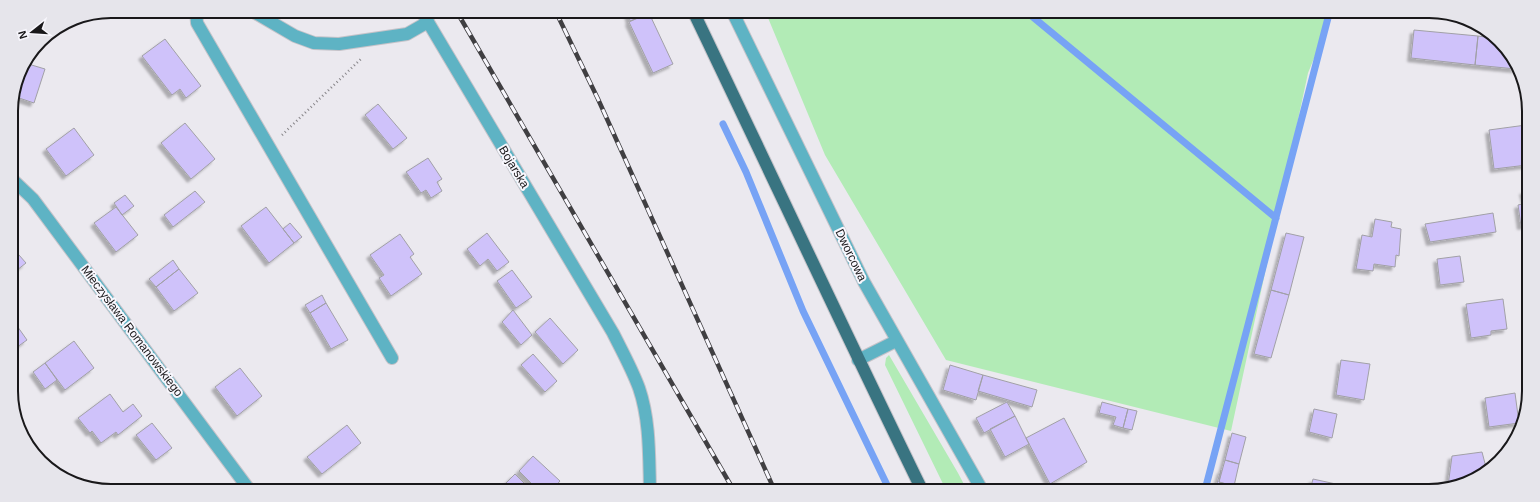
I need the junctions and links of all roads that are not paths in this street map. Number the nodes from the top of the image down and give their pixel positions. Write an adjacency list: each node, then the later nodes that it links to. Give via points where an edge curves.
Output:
1 (197, 18): 9 (street, via 197,23)
2 (264, 18): 3 (street, Bojarska, via 314,43 339,44 407,34)
3 (424, 18)
4 (426, 18): 12 (street, Bojarska, via 613,333 631,370 639,390 648,432)
5 (697, 18): 10 (main road)
6 (735, 18): 8 (street, Dworcowa, via 864,282)
7 (18, 185): 11 (street, Mieczysława Romanowskiego, via 33,199)
8 (896, 341): 10 (street); 14 (street, Dworcowa)
9 (392, 358)
10 (858, 360): 13 (main road)
11 (245, 484)
12 (650, 484)
13 (919, 484)
14 (979, 484)

